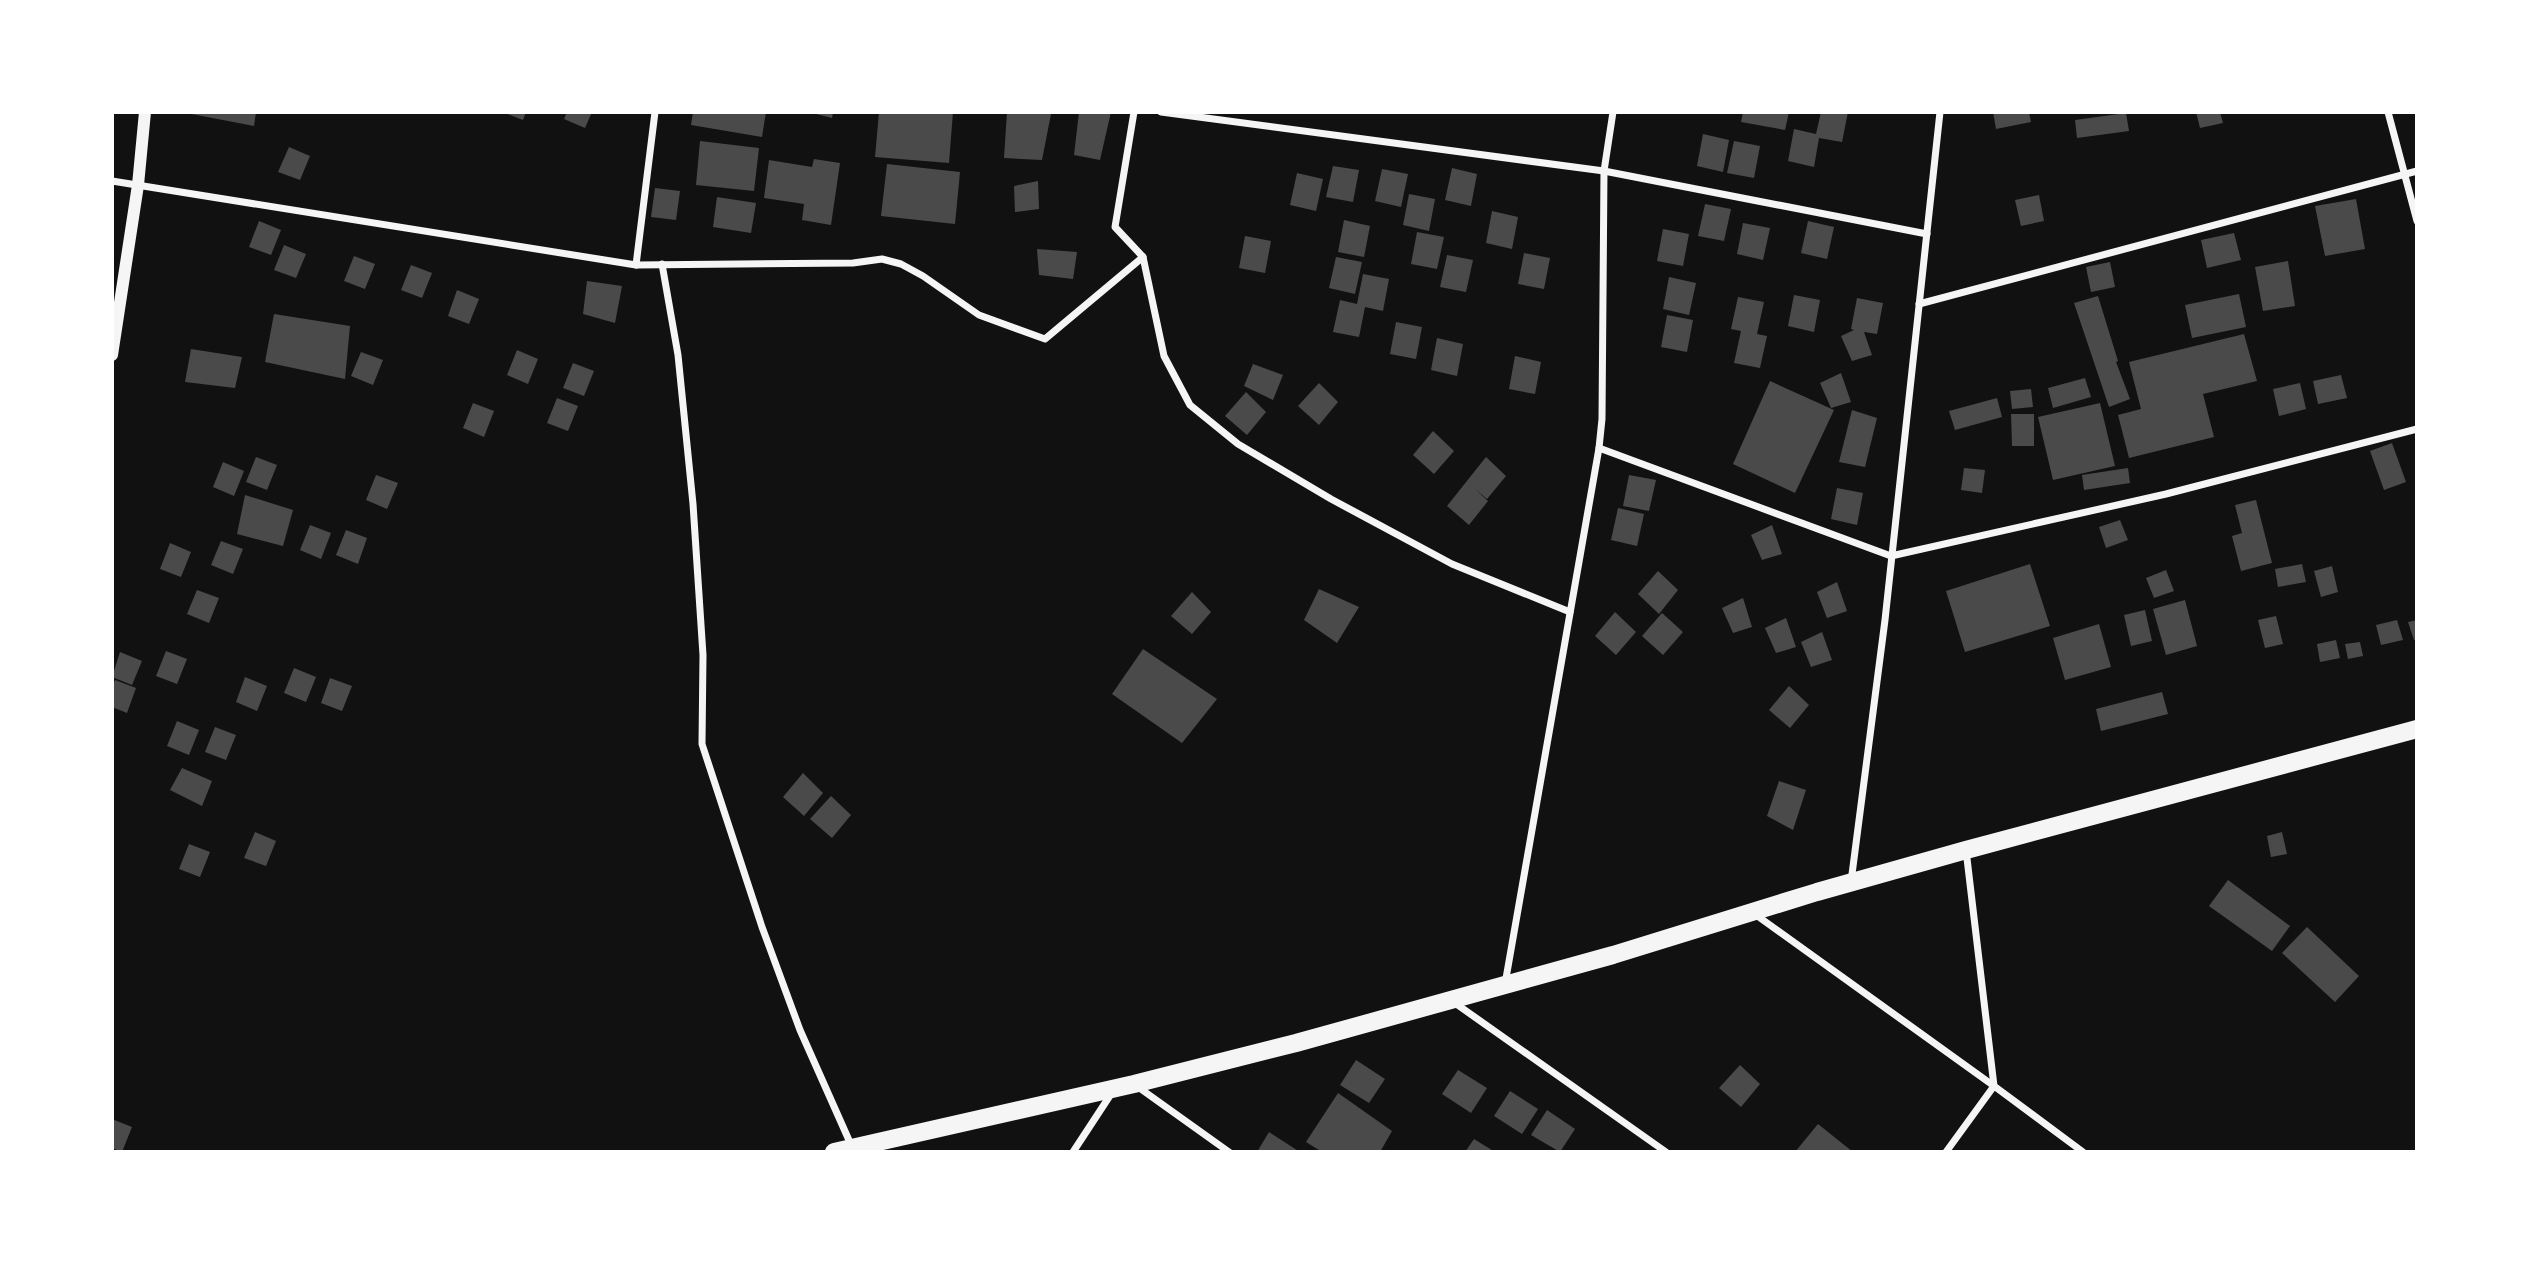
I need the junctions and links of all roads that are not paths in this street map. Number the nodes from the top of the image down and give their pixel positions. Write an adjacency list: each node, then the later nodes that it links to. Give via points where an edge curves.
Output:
1 (145, 112): 12 (street)
2 (655, 112): 17 (street)
3 (1134, 112): 15 (street, via 1115,228)
4 (1161, 112): 8 (street)
5 (1614, 112): 8 (street)
6 (1940, 112): 14 (street)
7 (2388, 112): 10 (street)
8 (1604, 171): 14 (street); 21 (street)
9 (2417, 171): 10 (street)
10 (2404, 174): 13 (street); 18 (street)
11 (112, 181): 12 (street)
12 (138, 185): 17 (street); 19 (street)
13 (2417, 220)
14 (1927, 234): 18 (street)
15 (1143, 257): 16 (street, via 1045,339 979,315 923,276 882,259); 23 (street, via 1164,356 1190,405 1238,444 1331,499 1452,564)
16 (662, 264): 17 (street); 33 (street, via 678,355 693,504 703,655 702,744 800,1030)
17 (636, 265)
18 (1919, 304): 22 (street)
19 (112, 355)
20 (2417, 429): 22 (street, via 2166,494)
21 (1599, 448): 22 (street); 23 (street)
22 (1891, 556): 26 (street)
23 (1570, 612): 28 (street)
24 (2417, 729): 25 (main road)
25 (1966, 850): 26 (main road); 31 (street)
26 (1851, 883): 27 (main road)
27 (1753, 912): 28 (main road); 31 (street)
28 (1504, 985): 29 (main road)
29 (1451, 1001): 30 (main road); 37 (street)
30 (1134, 1084): 32 (main road); 36 (street)
31 (1994, 1086): 38 (street); 39 (street)
32 (1115, 1088): 33 (main road); 35 (street)
33 (852, 1148): 34 (main road)
34 (834, 1152)
35 (1073, 1152)
36 (1228, 1152)
37 (1666, 1152)
38 (1947, 1152)
39 (2083, 1152)

